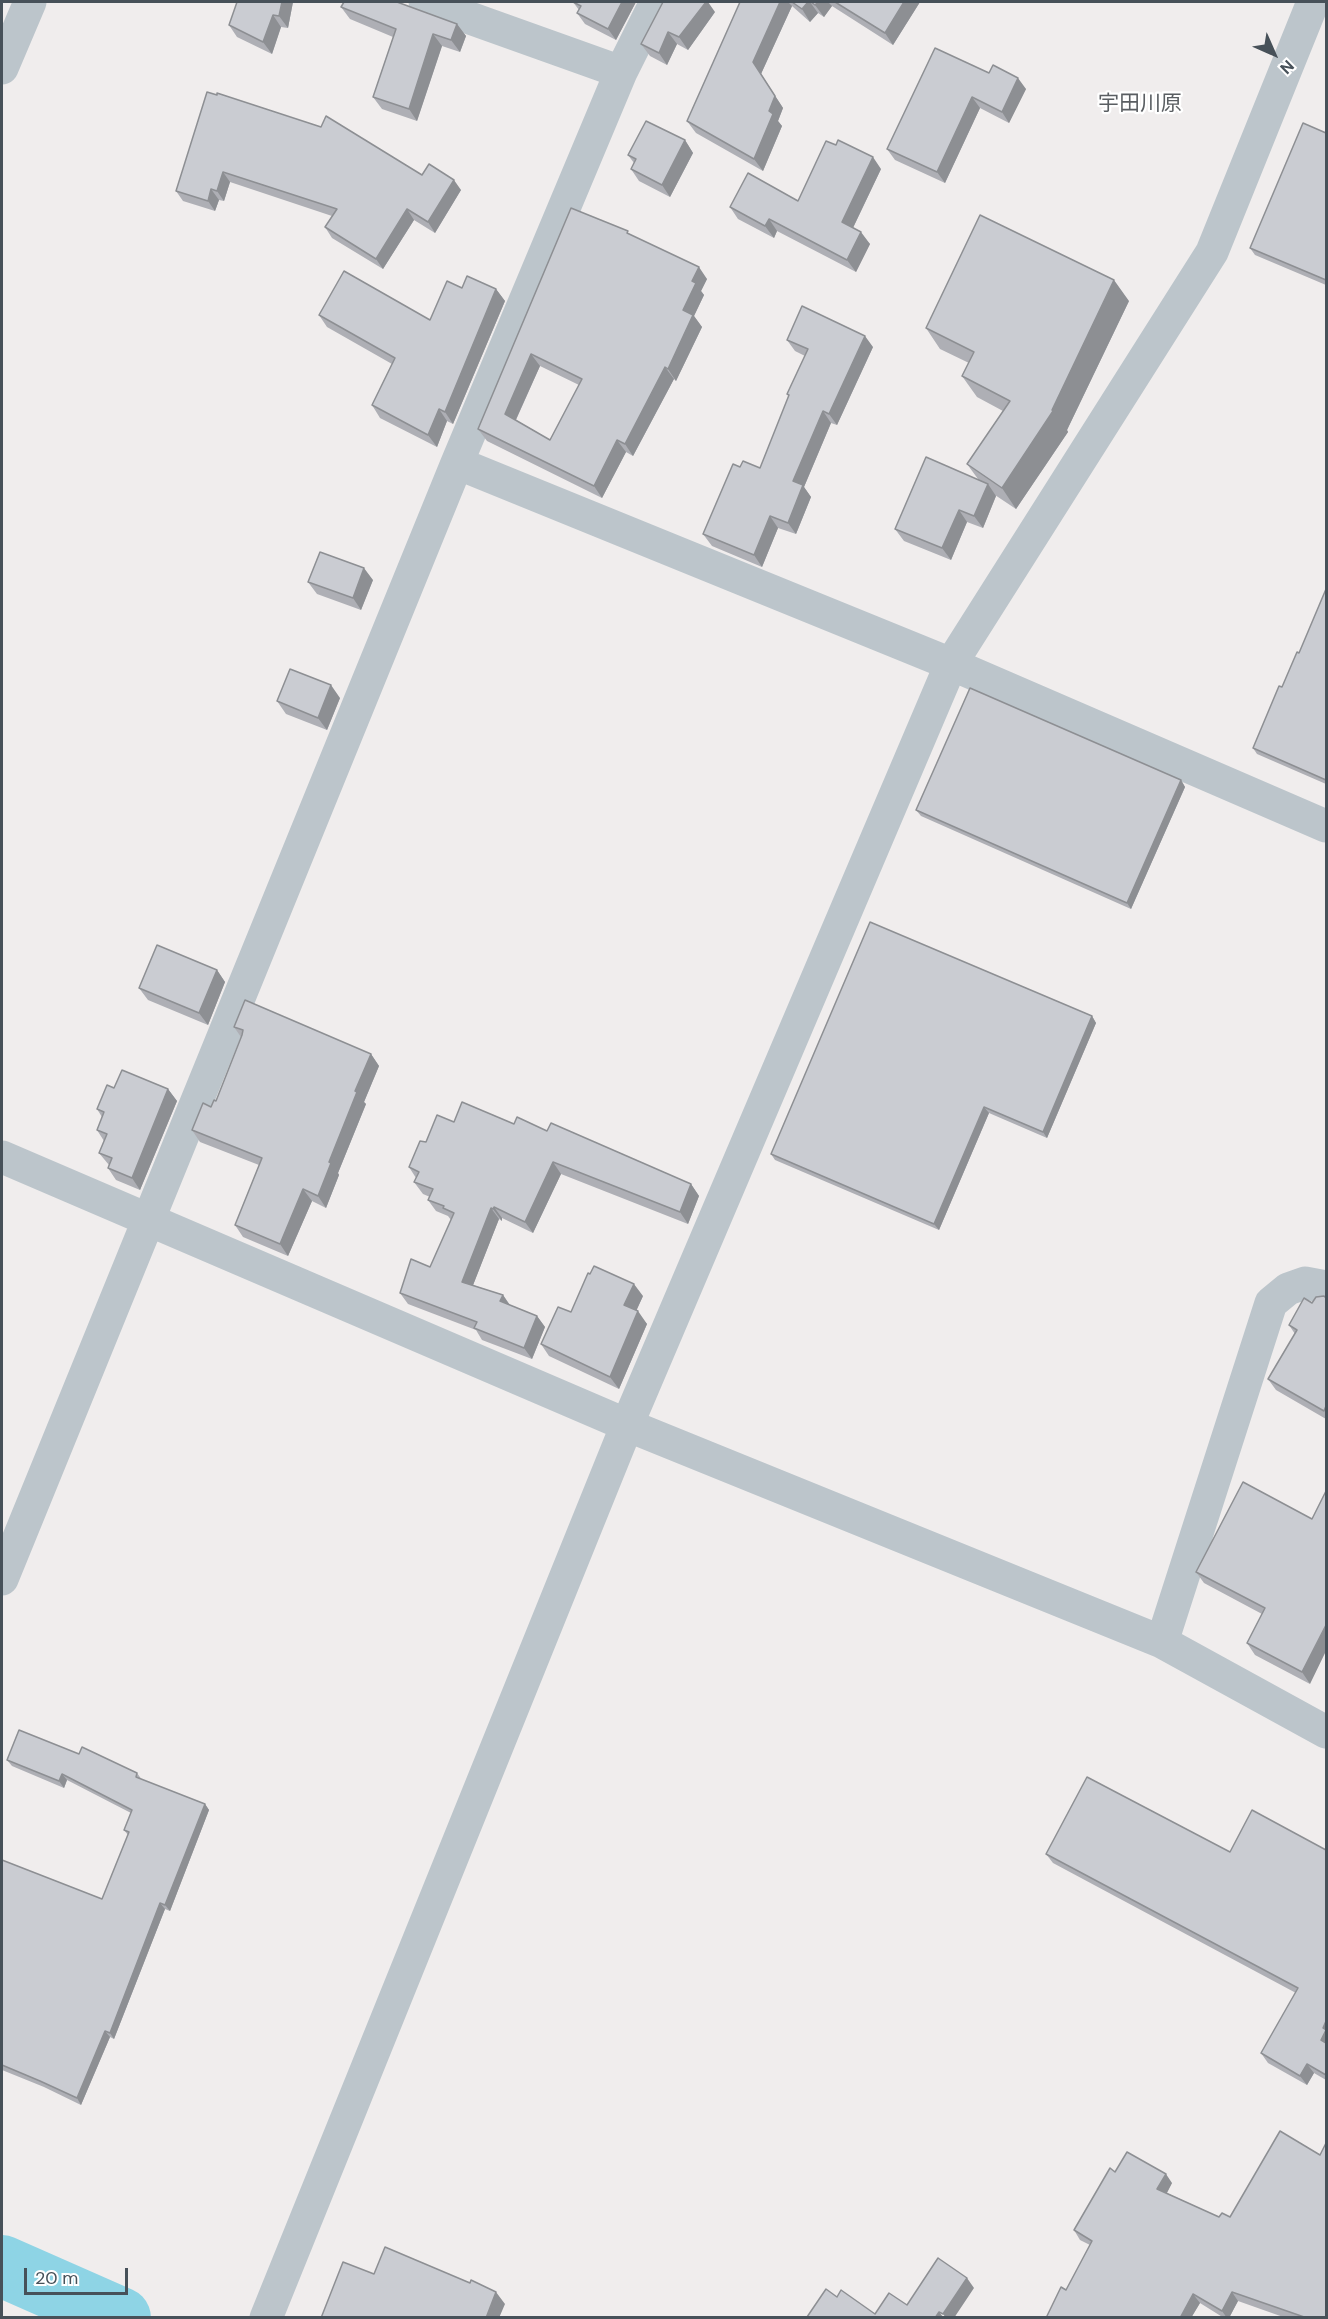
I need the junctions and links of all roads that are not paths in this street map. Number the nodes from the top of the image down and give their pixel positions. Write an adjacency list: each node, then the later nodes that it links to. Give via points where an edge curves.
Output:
1 (30, 2): 5 (street)
2 (425, 2): 6 (street)
3 (656, 2): 6 (street)
4 (1313, 2): 8 (street, via 1212,252)
5 (2, 69)
6 (621, 72): 7 (street)
7 (457, 463): 8 (street); 11 (street)
8 (951, 664): 9 (street); 13 (street)
9 (1326, 826)
10 (2, 1157): 11 (street)
11 (146, 1220): 13 (street); 14 (street)
12 (1326, 1290): 15 (street, via 1305,1283 1288,1289 1271,1303)
13 (627, 1425): 15 (street); 17 (street)
14 (2, 1579)
15 (1162, 1642): 16 (street)
16 (1326, 1732)
17 (266, 2318)

